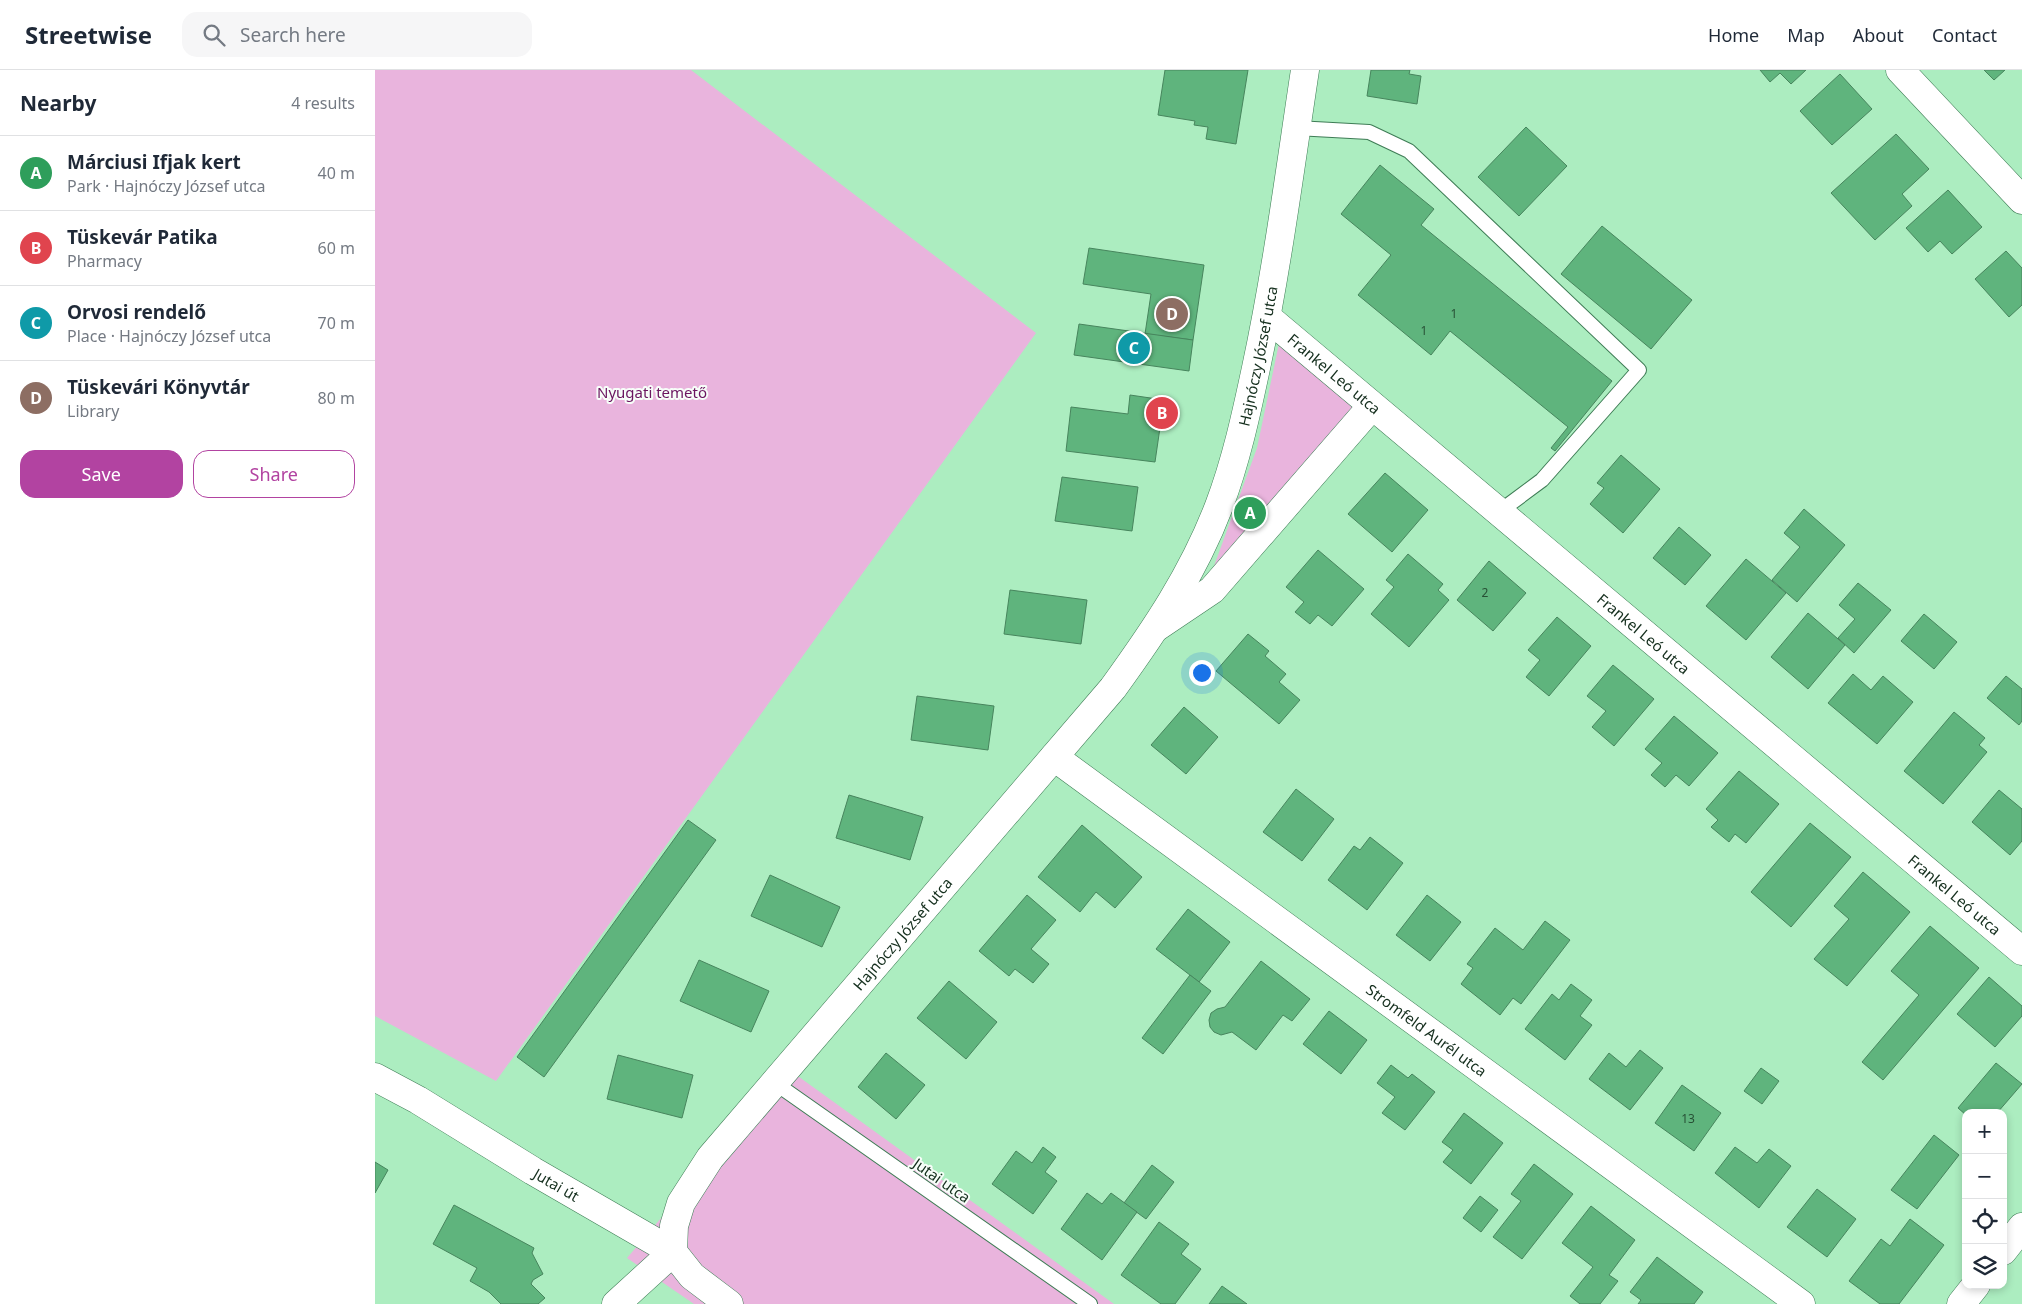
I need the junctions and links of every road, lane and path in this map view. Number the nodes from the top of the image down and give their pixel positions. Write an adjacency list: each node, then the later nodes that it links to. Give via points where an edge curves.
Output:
1 (1305, 70): 3 (street, Hajnóczy József utca)
2 (1900, 70): 4 (street)
3 (1296, 128): 5 (street, Hajnóczy József utca); 7 (lane, via 1369,132 1409,150 1639,370 1542,480)
4 (2022, 200)
5 (1267, 317): 6 (street, Frankel Leó utca); 8 (street, Hajnóczy József utca, via 1239,445 1218,507 1192,565)
6 (1372, 406): 7 (street, Frankel Leó utca); 8 (street, Hajnóczy József utca, via 1212,590)
7 (1499, 512): 10 (street, Frankel Leó utca)
8 (1157, 626): 9 (street, Hajnóczy József utca, via 1113,688)
9 (1054, 757): 12 (street, Hajnóczy József utca); 20 (street, Stromfeld Aurél utca)
10 (2022, 951)
11 (375, 1077): 15 (street, Jutai út)
12 (775, 1083): 15 (street, Hajnóczy József utca, via 710,1158 681,1202 673,1226); 19 (lane, Jutai utca)
13 (2022, 1227): 14 (street)
14 (2007, 1246)
15 (673, 1252): 17 (street); 18 (street, Jutai út, via 691,1276)
16 (1973, 1289): 21 (street)
17 (616, 1304)
18 (729, 1304)
19 (1090, 1304)
20 (1801, 1304)
21 (1961, 1304)

